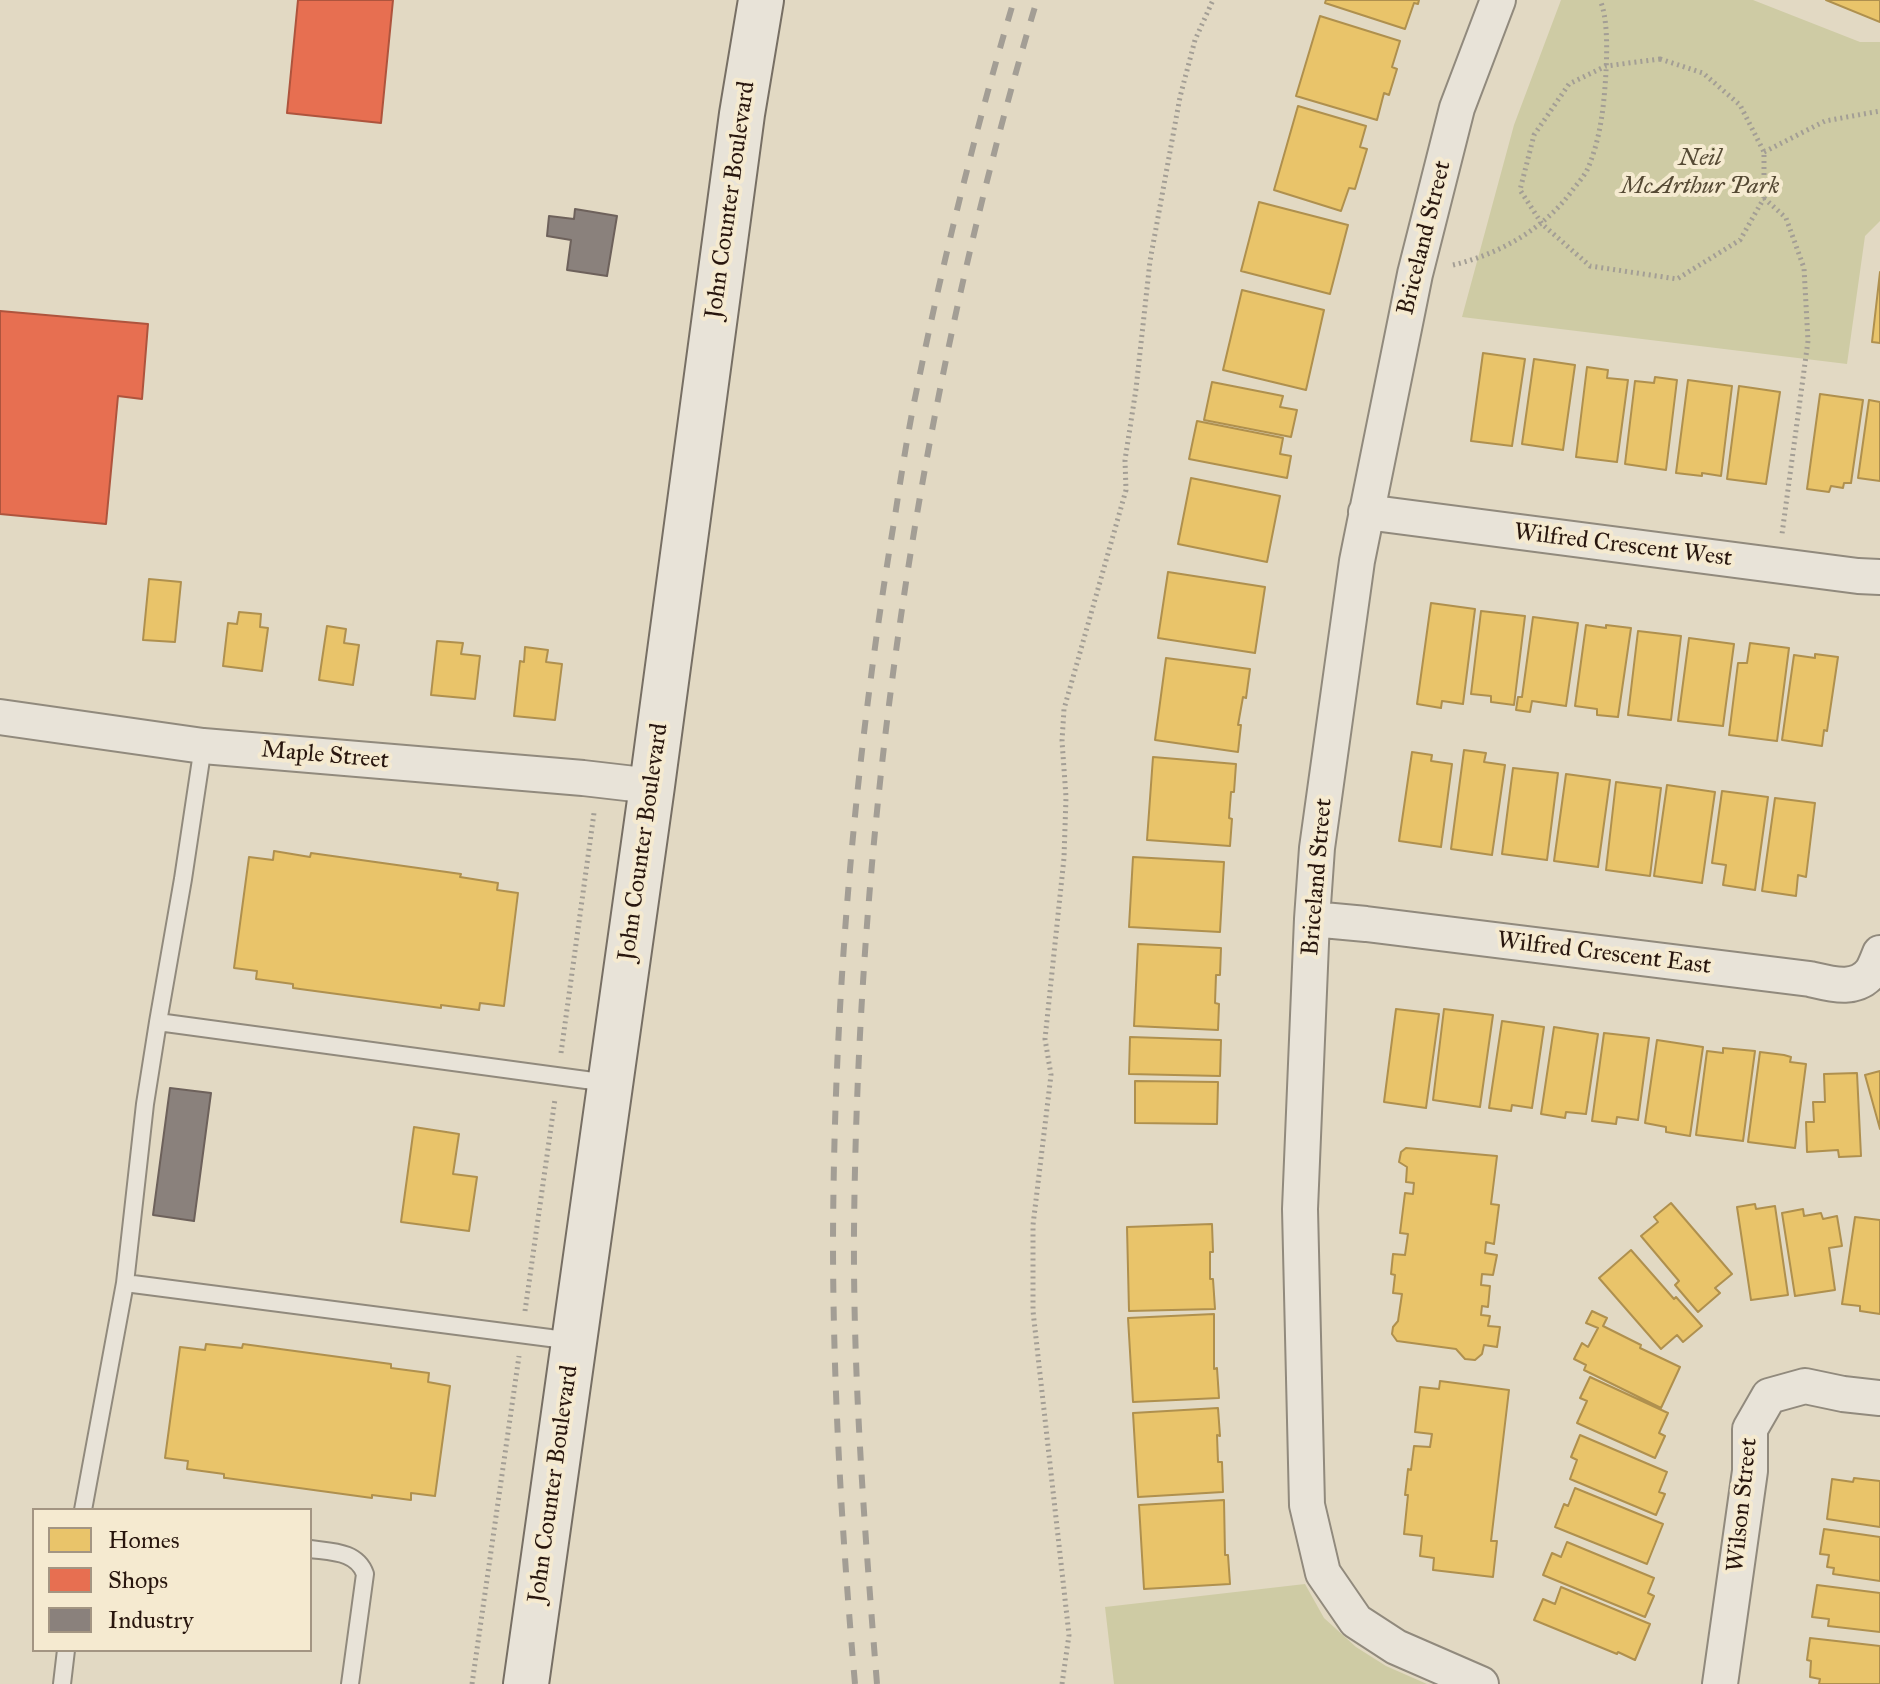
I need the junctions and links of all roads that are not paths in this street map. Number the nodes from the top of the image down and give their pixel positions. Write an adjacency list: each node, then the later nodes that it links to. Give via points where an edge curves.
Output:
1 (761, 0): 7 (main road, John Counter Boulevard)
2 (1498, 0): 3 (street, Briceland Street, via 1457,108 1415,274)
3 (1366, 512): 4 (street, Wilfred Crescent West); 8 (street, Briceland Street, via 1317,848)
4 (1880, 577)
5 (0, 717): 6 (street, Maple Street)
6 (203, 746): 7 (street, Maple Street); 10 (lane)
7 (652, 786): 11 (main road, John Counter Boulevard)
8 (1312, 919): 9 (street, Wilfred Crescent East, via 1835,985 1855,984 1871,972); 21 (street, Briceland Street, via 1300,1209 1307,1505 1323,1573 1356,1621 1396,1647)
9 (1880, 953)
10 (158, 1022): 11 (lane); 12 (lane)
11 (610, 1083): 13 (main road, John Counter Boulevard)
12 (125, 1283): 13 (lane); 15 (lane)
13 (575, 1341): 20 (main road, John Counter Boulevard)
14 (1880, 1398): 22 (street, Wilson Street, via 1805,1386 1769,1396 1750,1429 1750,1471)
15 (83, 1508)
16 (312, 1549): 19 (lane, via 345,1554 361,1564 365,1574)
17 (66, 1652): 18 (lane)
18 (62, 1684)
19 (350, 1684)
20 (526, 1684)
21 (1481, 1684)
22 (1720, 1684)

